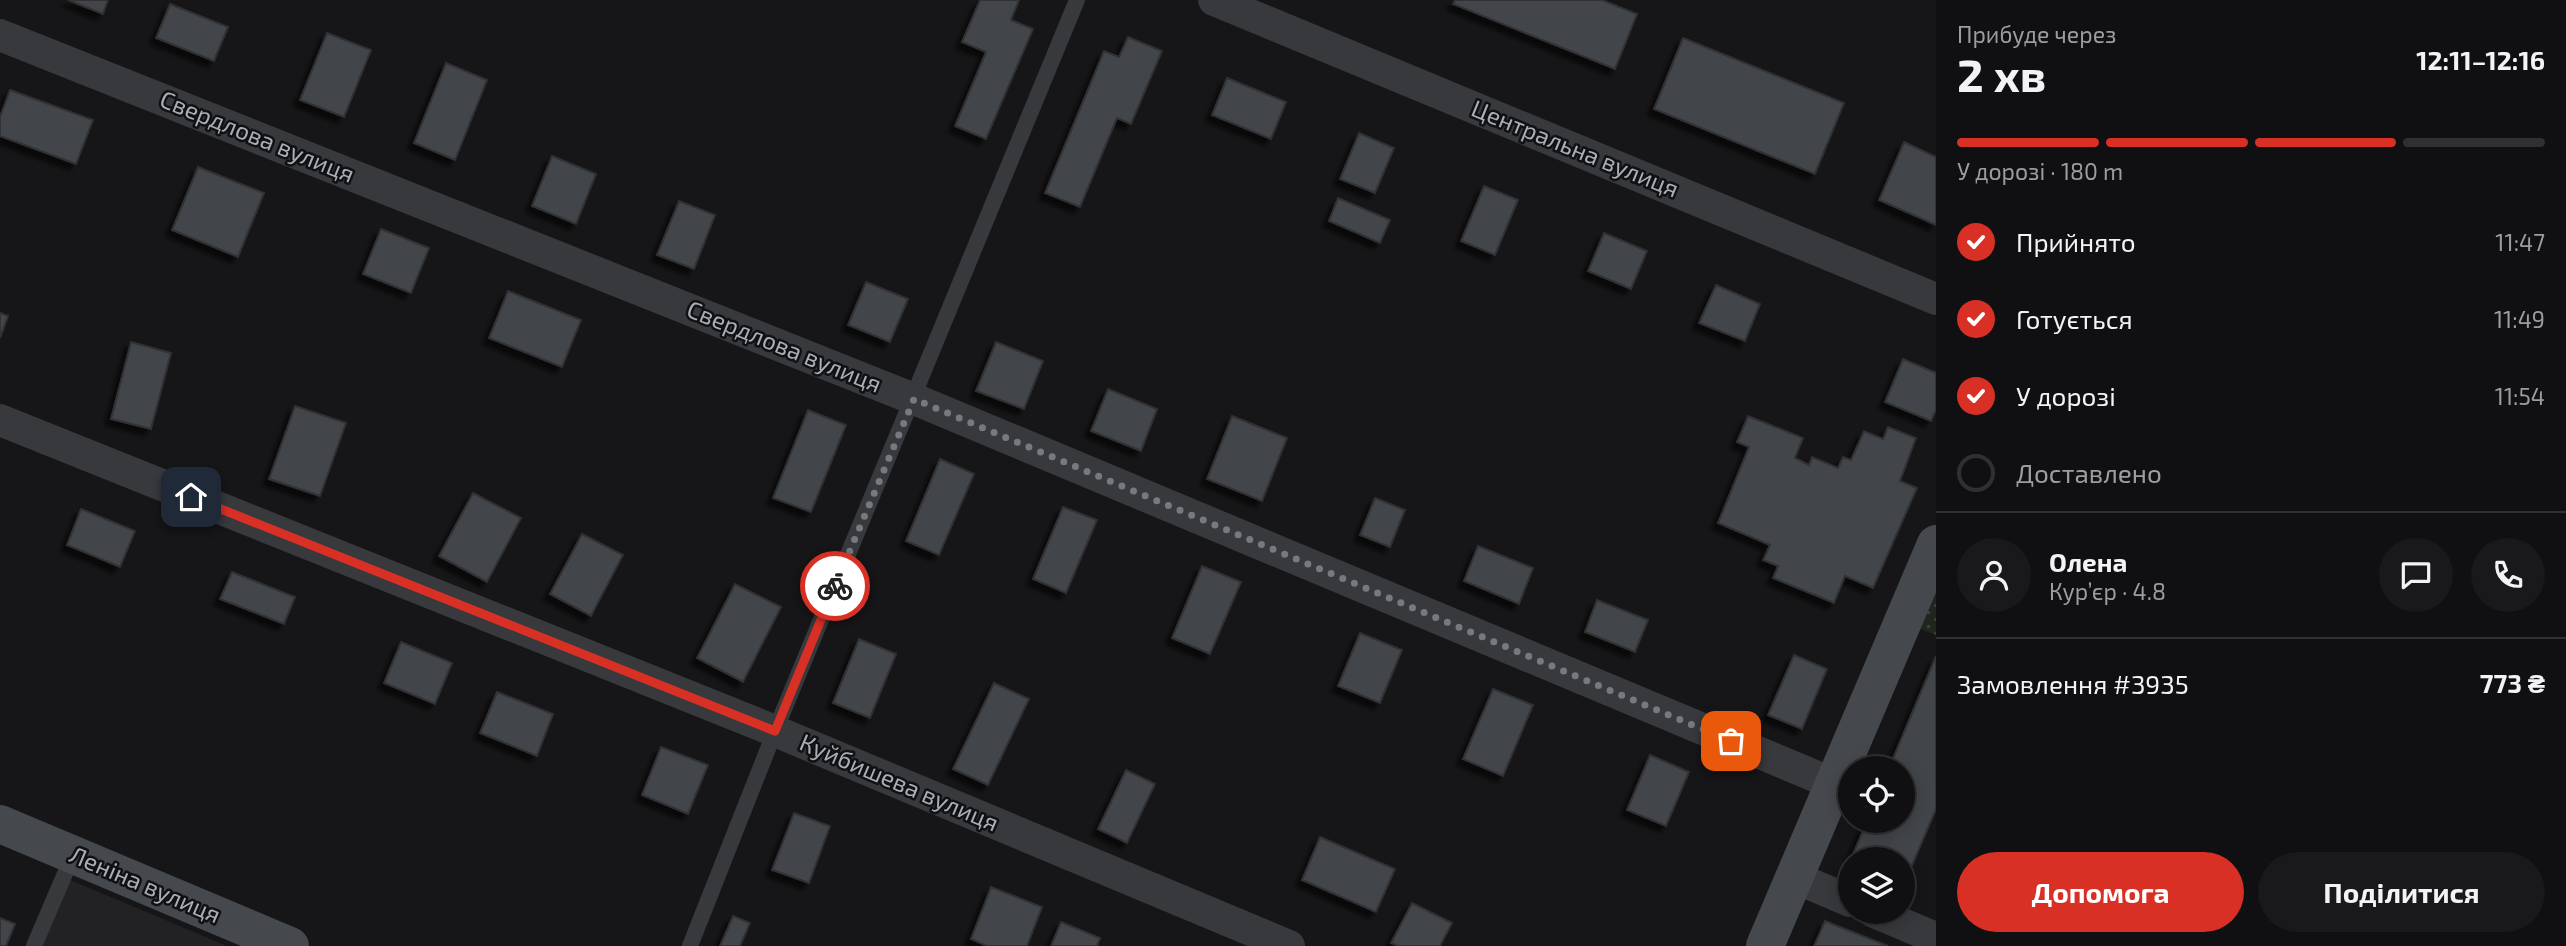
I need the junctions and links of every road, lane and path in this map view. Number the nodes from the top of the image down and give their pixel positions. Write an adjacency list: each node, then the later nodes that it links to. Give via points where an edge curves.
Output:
1 (1077, 0): 5 (lane)
2 (1214, 0): 4 (street, Центральна вулиця)
3 (0, 35): 5 (street, Свердлова вулиця)
4 (1936, 299)
5 (914, 399): 8 (lane); 9 (street, Свердлова вулиця)
6 (0, 420): 8 (street, Куйбишева вулиця)
7 (1936, 544): 9 (main road)
8 (775, 731): 18 (lane); 19 (street, Куйбишева вулиця)
9 (1834, 784): 12 (main road)
10 (0, 824): 11 (main road, Леніна вулиця)
11 (73, 855): 16 (lane); 17 (main road, Леніна вулиця)
12 (1794, 877): 13 (street); 20 (main road)
13 (1838, 896)
14 (1903, 924): 15 (street)
15 (1936, 938)
16 (34, 946)
17 (290, 946)
18 (690, 946)
19 (1289, 946)
20 (1765, 946)

